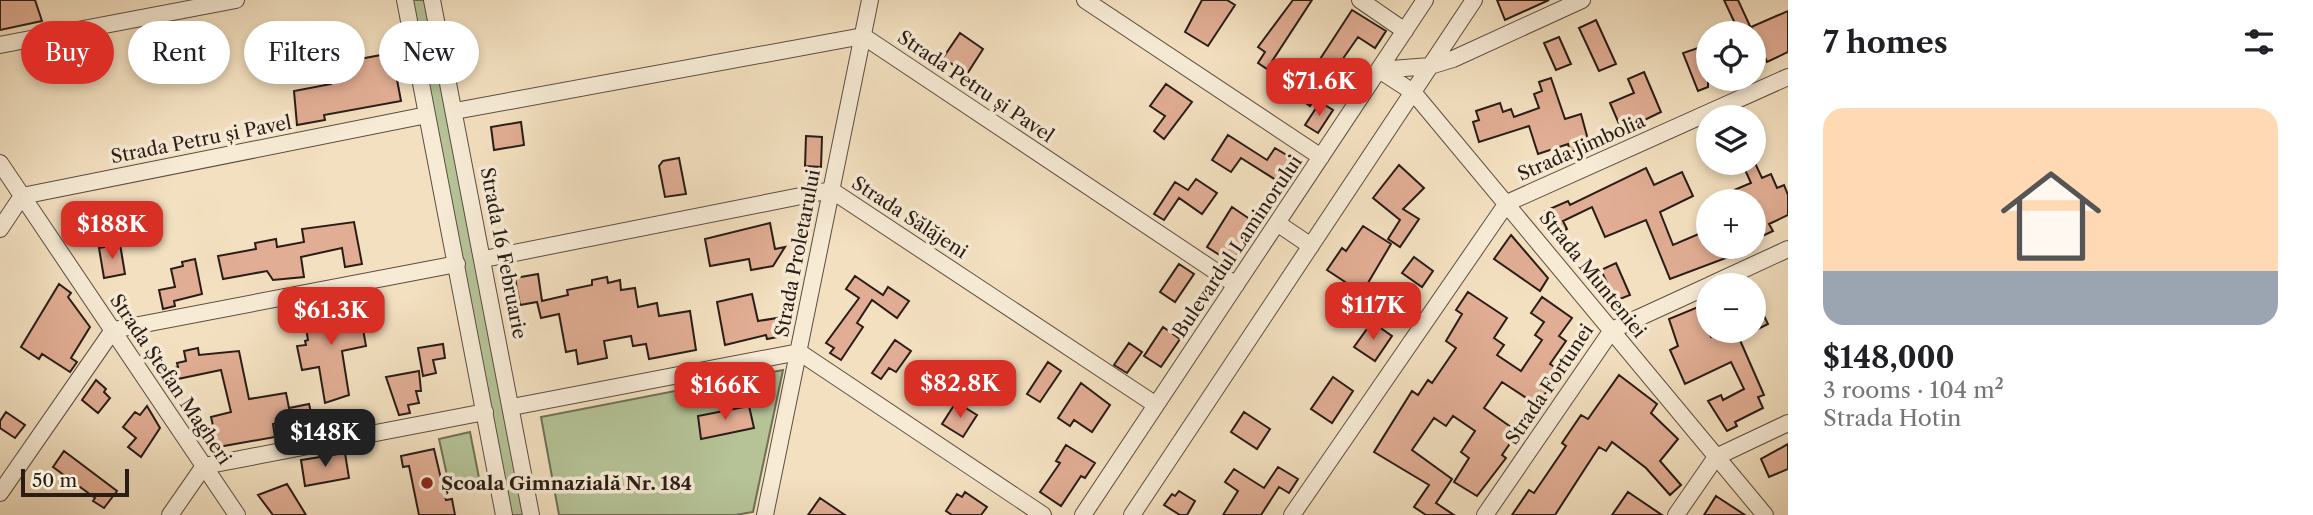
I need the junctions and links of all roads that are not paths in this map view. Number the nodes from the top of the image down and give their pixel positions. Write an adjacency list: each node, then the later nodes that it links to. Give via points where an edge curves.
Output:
1 (236, 0): 12 (street)
2 (405, 0): 18 (street)
3 (432, 0): 17 (street, Strada 16 Februarie)
4 (870, 0): 11 (street, Strada Proletarului)
5 (1085, 0): 19 (street)
6 (1360, 0): 10 (street)
7 (1425, 0): 10 (street, Bulevardul Laminorului)
8 (1474, 0): 13 (street)
9 (1582, 0): 13 (street)
10 (1405, 31): 14 (street, Bulevardul Laminorului)
11 (863, 36): 17 (street); 21 (street, Strada Proletarului); 31 (street, Strada Petru și Pavel)
12 (0, 45)
13 (1430, 66): 14 (street); 16 (street)
14 (1379, 70): 16 (street, Strada Munteniei); 19 (street, Bulevardul Laminorului)
15 (1788, 77): 23 (street, Strada Jimbolia)
16 (1413, 92): 23 (street, Strada Munteniei); 26 (street)
17 (455, 111): 28 (street, Strada 16 Februarie)
18 (427, 115): 22 (street, Strada Petru și Pavel); 29 (street)
19 (1321, 157): 24 (street, Bulevardul Laminorului)
20 (0, 163): 22 (street, Strada Ștefan Magheri)
21 (831, 190): 28 (street, Strada Sălăjeni); 35 (street, Strada Proletarului); 36 (street, Strada Sălăjeni)
22 (22, 196): 25 (street); 33 (street, Strada Ștefan Magheri)
23 (1507, 203): 34 (street, Strada Munteniei); 51 (street, Strada Jimbolia)
24 (1277, 223): 26 (street); 31 (street, Bulevardul Laminorului)
25 (0, 229)
26 (1311, 246): 50 (street)
27 (1788, 249): 30 (street, Strada Fortunei)
28 (484, 259): 37 (street, Strada 16 Februarie)
29 (457, 264): 33 (street); 38 (street)
30 (1737, 273)
31 (1236, 285): 36 (street, Bulevardul Laminorului)
32 (1696, 292): 34 (street, Strada Fortunei)
33 (113, 330): 41 (street, Strada Ștefan Magheri); 42 (street)
34 (1612, 330): 40 (street, Strada Munteniei); 52 (street, Strada Fortunei)
35 (799, 352): 37 (street); 47 (street, Strada Proletarului); 48 (street)
36 (1156, 405): 49 (street, Bulevardul Laminorului)
37 (512, 407): 46 (street, Strada 16 Februarie)
38 (485, 412): 41 (street); 45 (street)
39 (1788, 423): 40 (street)
40 (1716, 457): 53 (street); 54 (street, Strada Munteniei)
41 (204, 466): 43 (street); 44 (street, Strada Ștefan Magheri)
42 (0, 493)
43 (170, 515)
44 (237, 515)
45 (504, 515)
46 (531, 515)
47 (765, 515)
48 (1043, 515)
49 (1083, 515)
50 (1132, 515)
51 (1292, 515)
52 (1485, 515)
53 (1676, 515)
54 (1765, 515)

